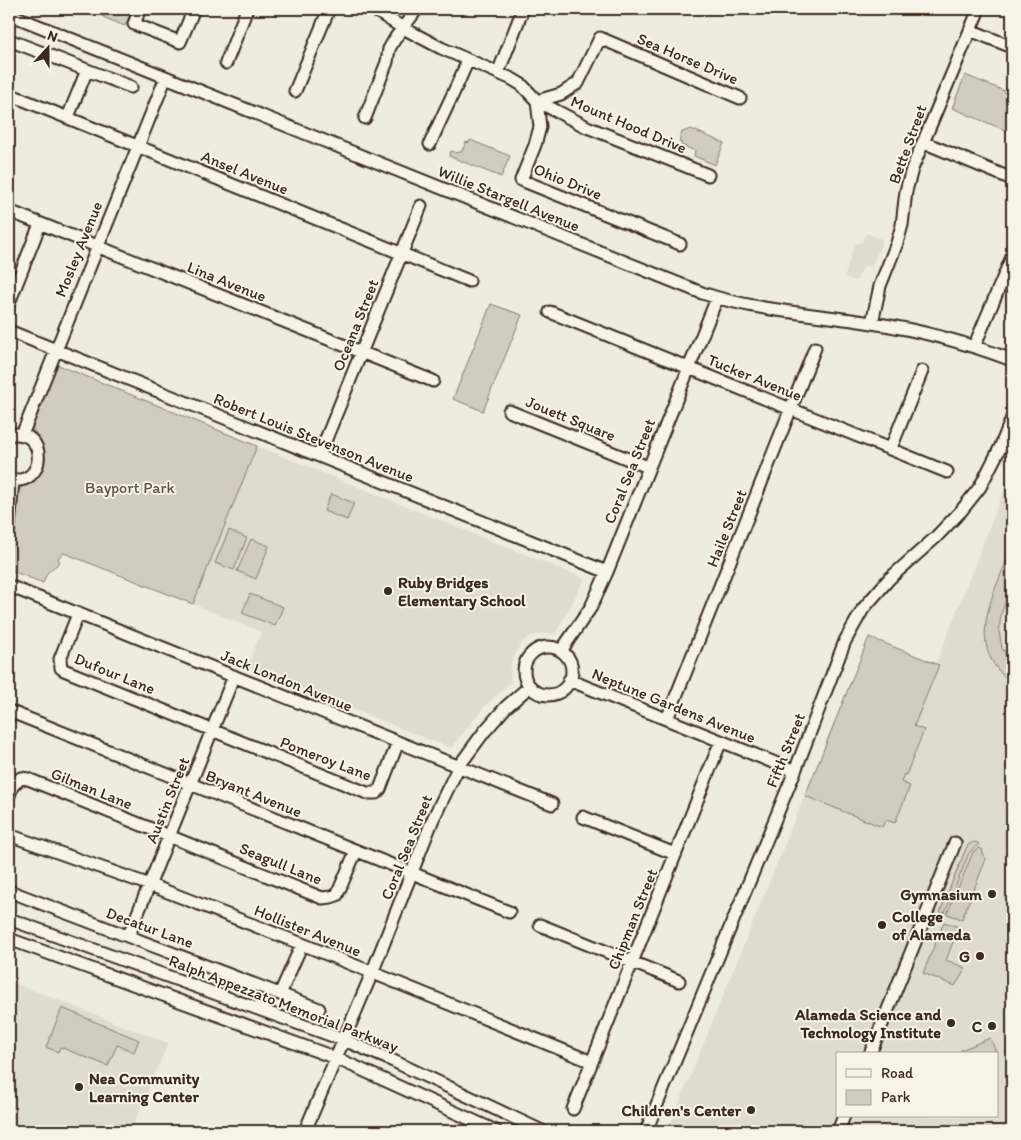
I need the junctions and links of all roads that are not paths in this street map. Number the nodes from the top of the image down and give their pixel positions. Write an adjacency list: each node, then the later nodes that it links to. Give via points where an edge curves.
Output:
1 (140, 9): 2 (street, via 134,24 180,42)
2 (194, 9)
3 (247, 9): 15 (street)
4 (329, 9): 20 (street)
5 (373, 9): 10 (street, Mount Hood Drive)
6 (417, 9): 10 (street)
7 (523, 9): 17 (street)
8 (979, 9): 11 (street, Bette Street)
9 (9, 14): 18 (street, Willie Stargell Avenue)
10 (403, 28): 14 (street, Mount Hood Drive); 25 (street, via 389,49)
11 (970, 30): 13 (street); 26 (street, Bette Street)
12 (9, 40): 16 (street)
13 (1012, 47)
14 (468, 60): 17 (street, Mount Hood Drive); 27 (street)
15 (226, 63)
16 (87, 70): 19 (street); 24 (street)
17 (498, 73): 23 (street, Mount Hood Drive, via 522,85)
18 (166, 77): 28 (street, Mosley Avenue); 39 (street, Willie Stargell Avenue)
19 (131, 87)
20 (295, 91)
21 (9, 94): 24 (street, Ansel Avenue)
22 (740, 98): 23 (street, Sea Horse Drive, via 600,38 578,83 561,94)
23 (538, 101): 29 (street, Mount Hood Drive, via 588,127); 34 (street, Ohio Drive, via 538,135 521,180)
24 (68, 117): 28 (street, Ansel Avenue)
25 (365, 118)
26 (923, 142): 30 (street); 42 (street, Bette Street, via 906,190 902,225 880,286)
27 (430, 144)
28 (138, 146): 35 (street, Mosley Avenue); 36 (street, Ansel Avenue)
29 (708, 175)
30 (1012, 179)
31 (421, 206): 36 (street, Oceana Street)
32 (9, 211): 33 (street, Lina Avenue)
33 (40, 224): 35 (street, Lina Avenue); 40 (street)
34 (680, 244)
35 (98, 247): 46 (street, Mosley Avenue); 47 (street, Lina Avenue)
36 (402, 254): 38 (street, Ansel Avenue); 47 (street, Oceana Street)
37 (1012, 257): 44 (street)
38 (469, 281)
39 (717, 298): 42 (street, Willie Stargell Avenue); 49 (street, Coral Sea Street)
40 (9, 302)
41 (550, 312): 49 (street, Tucker Avenue)
42 (872, 323): 44 (street, Willie Stargell Avenue)
43 (9, 331): 46 (street, Robert Louis Stevenson Avenue)
44 (974, 347): 48 (street, Willie Stargell Avenue)
45 (815, 348): 52 (street, Haile Street)
46 (55, 350): 55 (street, Mosley Avenue); 58 (street, Robert Louis Stevenson Avenue)
47 (362, 352): 51 (street, Lina Avenue); 58 (street, Oceana Street)
48 (1012, 360)
49 (689, 368): 52 (street, Tucker Avenue); 59 (street, Coral Sea Street)
50 (922, 371): 57 (street)
51 (433, 382)
52 (790, 409): 57 (street, Tucker Avenue); 71 (street, Haile Street)
53 (509, 410): 59 (street, Jouett Square)
54 (1012, 418): 76 (street, Fifth Street, via 980,487 961,511 889,579 863,609 845,641)
55 (22, 434): 56 (street); 61 (street, via 37,447 38,464 25,478)
56 (9, 435)
57 (890, 448): 60 (street, Tucker Avenue)
58 (318, 456): 63 (street, Robert Louis Stevenson Avenue)
59 (648, 467): 63 (street, Coral Sea Street)
60 (948, 472)
61 (11, 479): 62 (street)
62 (9, 527)
63 (607, 572): 66 (street, Coral Sea Street, via 591,607)
64 (9, 586): 65 (street, Jack London Avenue)
65 (78, 614): 67 (street, Jack London Avenue); 72 (street, Dufour Lane, via 60,659 60,668)
66 (561, 651): 68 (street, via 571,666); 69 (street, via 544,647 528,657 524,671)
67 (234, 676): 72 (street, Austin Street); 73 (street, Jack London Avenue)
68 (569, 680): 69 (street, via 555,694 537,692); 71 (street, Neptune Gardens Avenue)
69 (530, 686): 75 (street, Coral Sea Street, via 489,726)
70 (9, 711): 77 (street, Bryant Avenue)
71 (667, 719): 74 (street, Neptune Gardens Avenue)
72 (212, 730): 73 (street, Pomeroy Lane, via 371,794 380,789); 77 (street, Austin Street)
73 (398, 742): 75 (street, Jack London Avenue)
74 (721, 742): 76 (street, Neptune Gardens Avenue); 85 (street, Chipman Street)
75 (459, 766): 78 (street, Jack London Avenue, via 548,802); 86 (street, Coral Sea Street, via 433,819)
76 (795, 771): 109 (street, Fifth Street)
77 (190, 784): 82 (street, Austin Street); 84 (street, Bryant Avenue)
78 (552, 790)
79 (9, 795): 82 (street, Gilman Lane, via 16,782 21,778 28,779)
80 (583, 816): 85 (street)
81 (9, 835): 87 (street, Hollister Avenue)
82 (170, 836): 84 (street, Seagull Lane, via 322,898 337,895); 87 (street, Austin Street)
83 (955, 844): 101 (street)
84 (356, 851): 86 (street, Bryant Avenue)
85 (676, 854): 95 (street, Chipman Street)
86 (413, 874): 89 (street, Bryant Avenue); 96 (street, Coral Sea Street)
87 (150, 885): 92 (street, Austin Street); 94 (street, Hollister Avenue)
88 (9, 892): 92 (street, Decatur Lane)
89 (509, 912)
90 (9, 919): 100 (street, Ralph Appezzato Memorial Parkway)
91 (540, 925): 95 (street)
92 (129, 936): 98 (street, Decatur Lane)
93 (9, 939): 102 (street, Ralph Appezzato Memorial Parkway)
94 (302, 944): 96 (street, Hollister Avenue); 98 (street)
95 (632, 962): 97 (street); 103 (street, Chipman Street)
96 (372, 973): 100 (street, Coral Sea Street); 103 (street, Hollister Avenue)
97 (678, 981)
98 (280, 994): 99 (street, Decatur Lane)
99 (319, 1008)
100 (344, 1040): 102 (street, Coral Sea Street); 108 (street, Ralph Appezzato Memorial Parkway)
101 (871, 1052)
102 (336, 1058): 106 (street, Coral Sea Street); 107 (street, Ralph Appezzato Memorial Parkway)
103 (592, 1062): 104 (street, Chipman Street)
104 (573, 1110)
105 (843, 1118): 110 (street)
106 (305, 1131)
107 (496, 1131)
108 (542, 1131)
109 (646, 1131)
110 (838, 1131)

